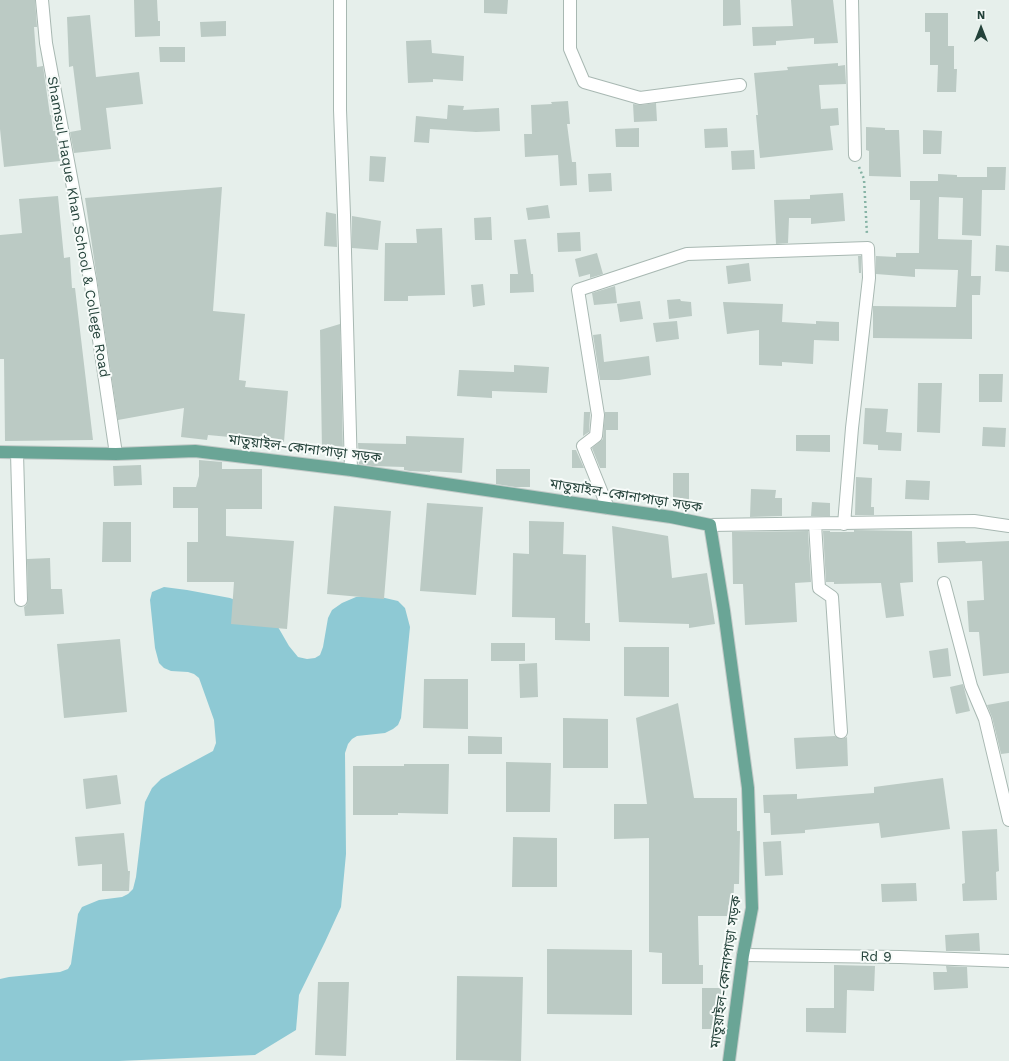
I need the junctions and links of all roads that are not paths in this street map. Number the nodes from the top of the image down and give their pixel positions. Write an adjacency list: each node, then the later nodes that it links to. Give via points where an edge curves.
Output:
1 (42, 0): 9 (street, Shamsul Haque Khan School & College Road, via 46,43 90,279)
2 (340, 0): 10 (street, via 340,110)
3 (570, 0): 5 (street, via 570,49 584,82 640,98)
4 (852, 0): 6 (street)
5 (740, 85)
6 (855, 155)
7 (0, 452): 8 (main road, মাতুয়াইল-কোনাপাড়া সড়ক)
8 (17, 453): 9 (main road, মাতুয়াইল-কোনাপাড়া সড়ক); 17 (street)
9 (116, 454): 10 (main road, মাতুয়াইল-কোনাপাড়া সড়ক, via 195,451)
10 (351, 470): 11 (main road, মাতুয়াইল-কোনাপাড়া সড়ক)
11 (608, 508): 13 (street, via 583,446 596,436 598,415 578,290 687,254 868,248 869,278); 14 (main road, মাতুয়াইল-কোনাপাড়া সড়ক)
12 (815, 524): 13 (street); 14 (street); 18 (street, via 819,588 832,597)
13 (844, 524): 15 (street, via 974,522)
14 (710, 525): 20 (main road, মাতুয়াইল-কোনাপাড়া সড়ক, via 748,788 752,908)
15 (1009, 526)
16 (944, 583): 19 (street, via 971,686 985,718)
17 (21, 600)
18 (841, 732)
19 (1009, 820)
20 (743, 955): 21 (street, Rd 9); 22 (main road, মাতুয়াইল-কোনাপাড়া সড়ক)
21 (1009, 961)
22 (729, 1061)

